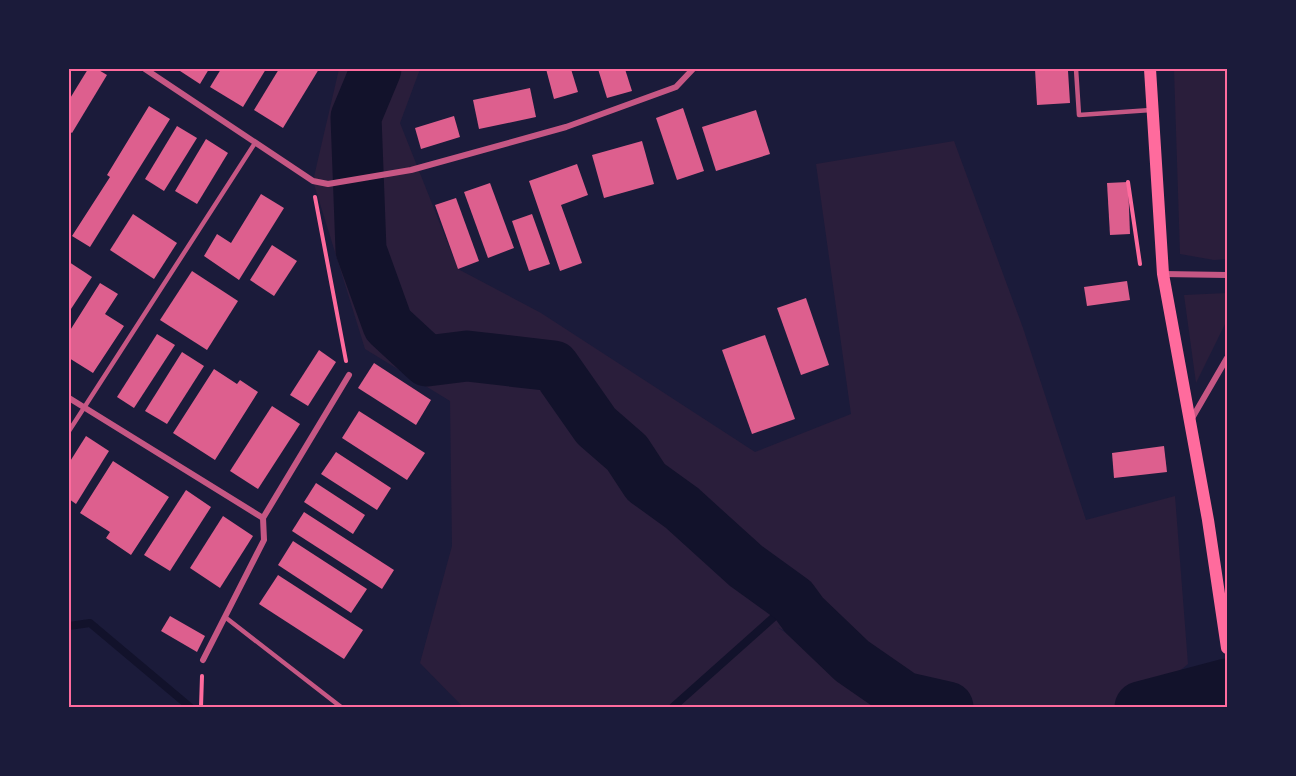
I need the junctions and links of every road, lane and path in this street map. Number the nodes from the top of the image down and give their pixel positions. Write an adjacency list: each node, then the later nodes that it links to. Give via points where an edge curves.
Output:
1 (145, 69): 6 (street)
2 (693, 69): 7 (street, via 676,87 577,123 411,170 328,184)
3 (1076, 69): 5 (lane, via 1079,115)
4 (1150, 69): 5 (main road)
5 (1152, 110): 8 (main road)
6 (255, 143): 7 (street); 13 (lane)
7 (313, 181): 11 (path)
8 (1163, 274): 9 (street); 14 (main road)
9 (1227, 275)
10 (1227, 358): 14 (street)
11 (349, 375): 16 (street)
12 (69, 398): 13 (street)
13 (85, 408): 15 (lane); 16 (street)
14 (1191, 422): 18 (main road)
15 (69, 431)
16 (263, 518): 17 (street, via 264,540)
17 (225, 617): 19 (street); 22 (lane)
18 (1227, 648)
19 (203, 660)
20 (201, 682): 21 (path)
21 (201, 707)
22 (341, 707)

